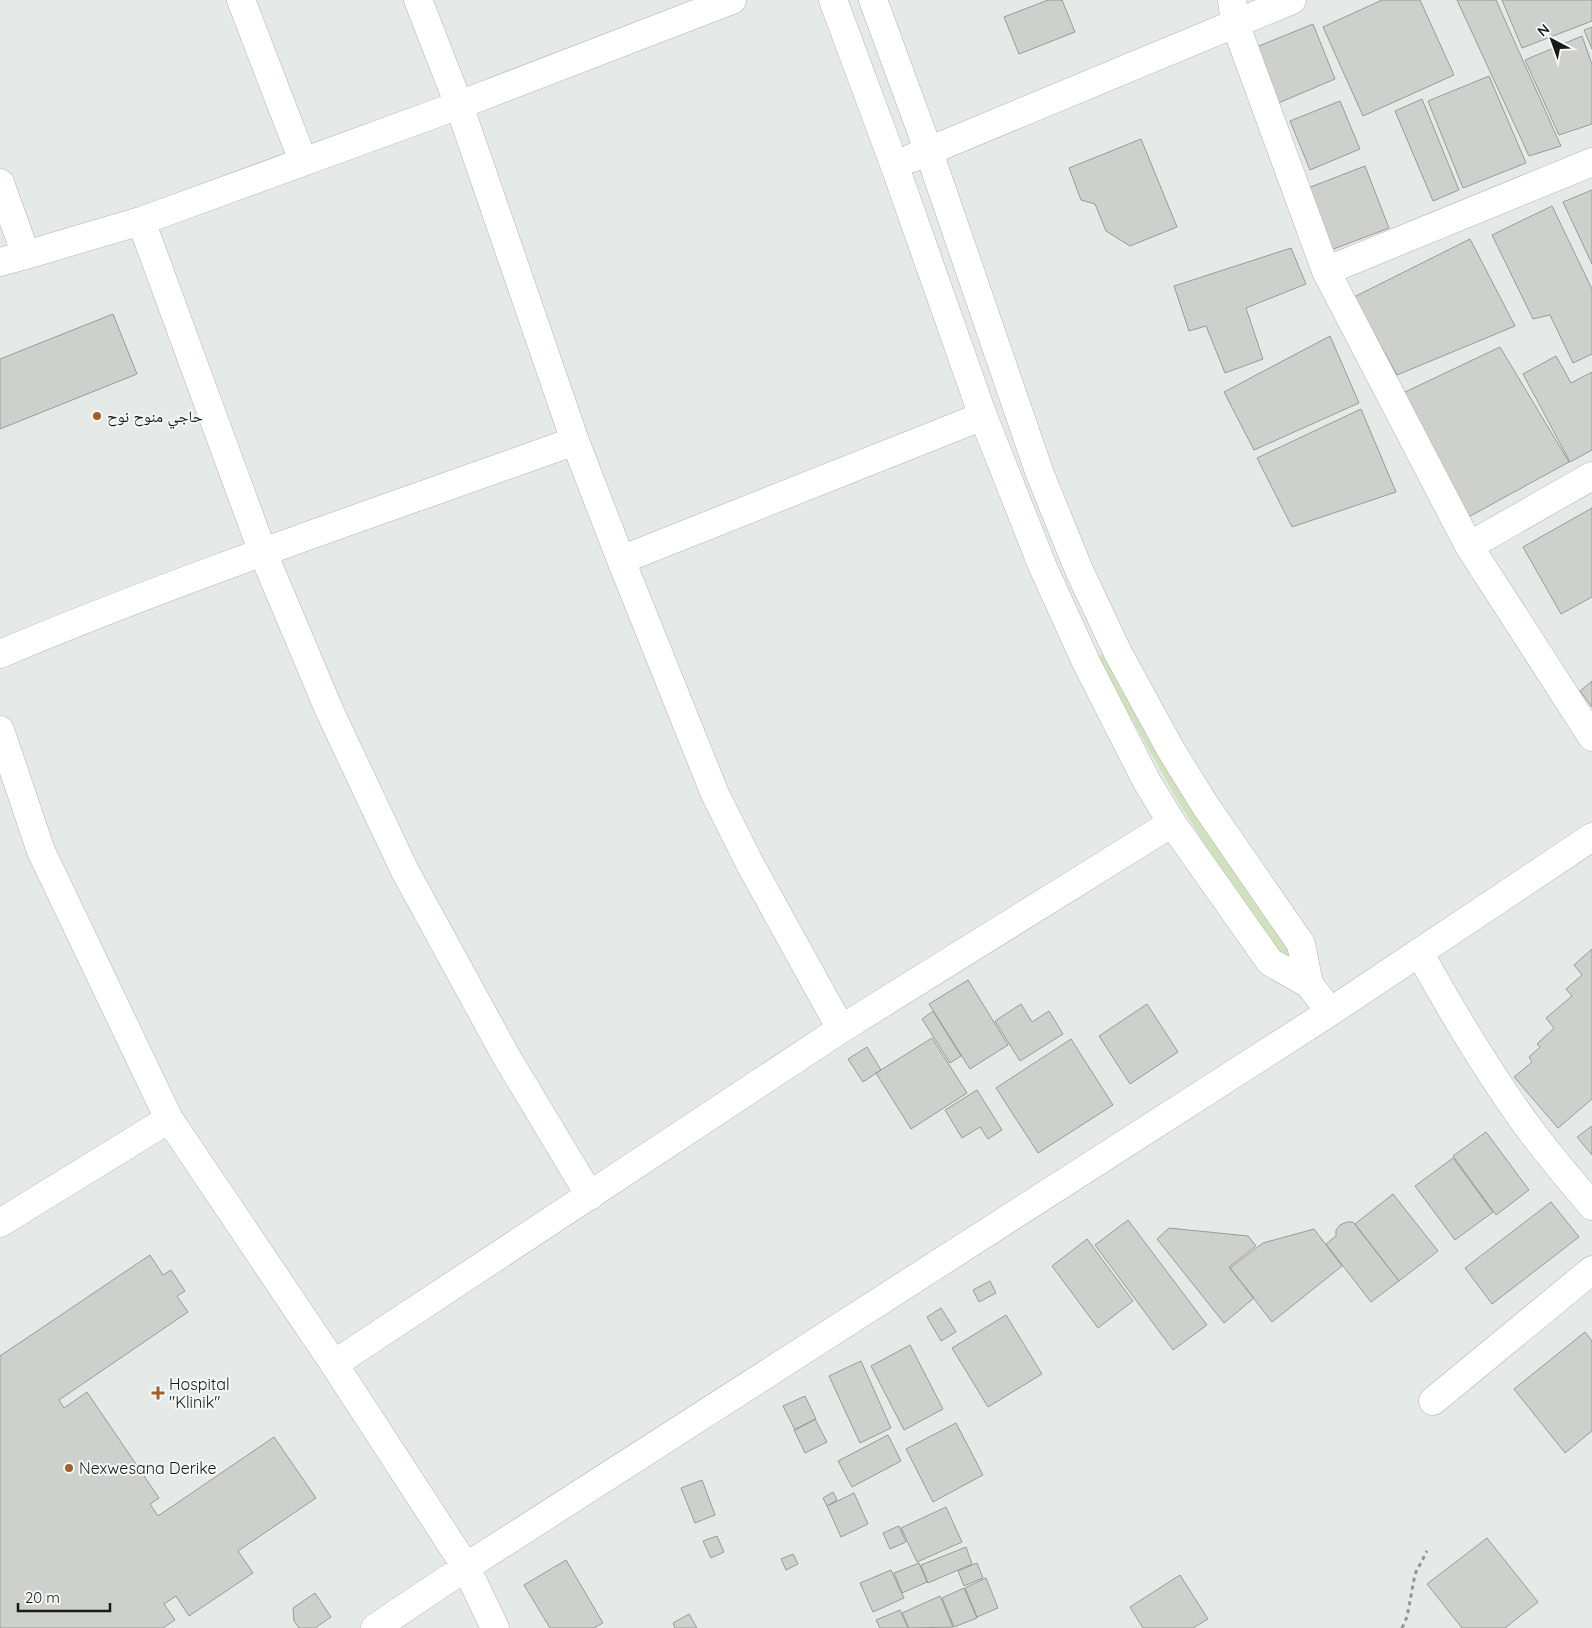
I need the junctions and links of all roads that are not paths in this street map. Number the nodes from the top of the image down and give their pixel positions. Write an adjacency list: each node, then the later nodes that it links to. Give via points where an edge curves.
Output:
1 (241, 0): 10 (street)
2 (418, 0): 8 (street)
3 (732, 0): 8 (street)
4 (833, 0): 12 (street)
5 (873, 0): 9 (street)
6 (1292, 0): 7 (street)
7 (1233, 11): 9 (street); 17 (street)
8 (459, 105): 10 (street); 19 (street)
9 (929, 152): 12 (street); 30 (street, via 1040,474 1079,570 1118,653 1171,750 1301,944)
10 (303, 161): 14 (street)
11 (1592, 162): 17 (street)
12 (894, 164): 18 (street)
13 (0, 183): 15 (street)
14 (141, 221): 15 (street); 22 (street)
15 (26, 255): 16 (street)
16 (0, 262)
17 (1326, 271): 21 (street)
18 (983, 416): 23 (street); 27 (street, via 1066,620 1125,740)
19 (575, 441): 22 (street); 23 (street)
20 (1592, 476): 21 (street)
21 (1469, 546): 26 (street)
22 (263, 553): 24 (street); 34 (street, via 330,712 405,871 506,1056)
23 (621, 560): 32 (street, via 715,794)
24 (0, 654)
25 (0, 730): 33 (street, via 41,851)
26 (1592, 737)
27 (1172, 822): 30 (street, via 1270,962); 32 (street)
28 (1592, 837): 29 (street)
29 (1419, 952): 31 (street); 35 (street, via 1454,1016 1508,1098)
30 (1309, 984): 31 (street)
31 (1330, 1012): 40 (street)
32 (841, 1029): 34 (street)
33 (169, 1119): 36 (street); 38 (street)
34 (590, 1196): 38 (street)
35 (1592, 1206)
36 (0, 1223)
37 (1592, 1270): 39 (street)
38 (334, 1364): 40 (street)
39 (1433, 1402)
40 (466, 1567): 41 (street); 42 (street)
41 (375, 1628)
42 (495, 1628)

